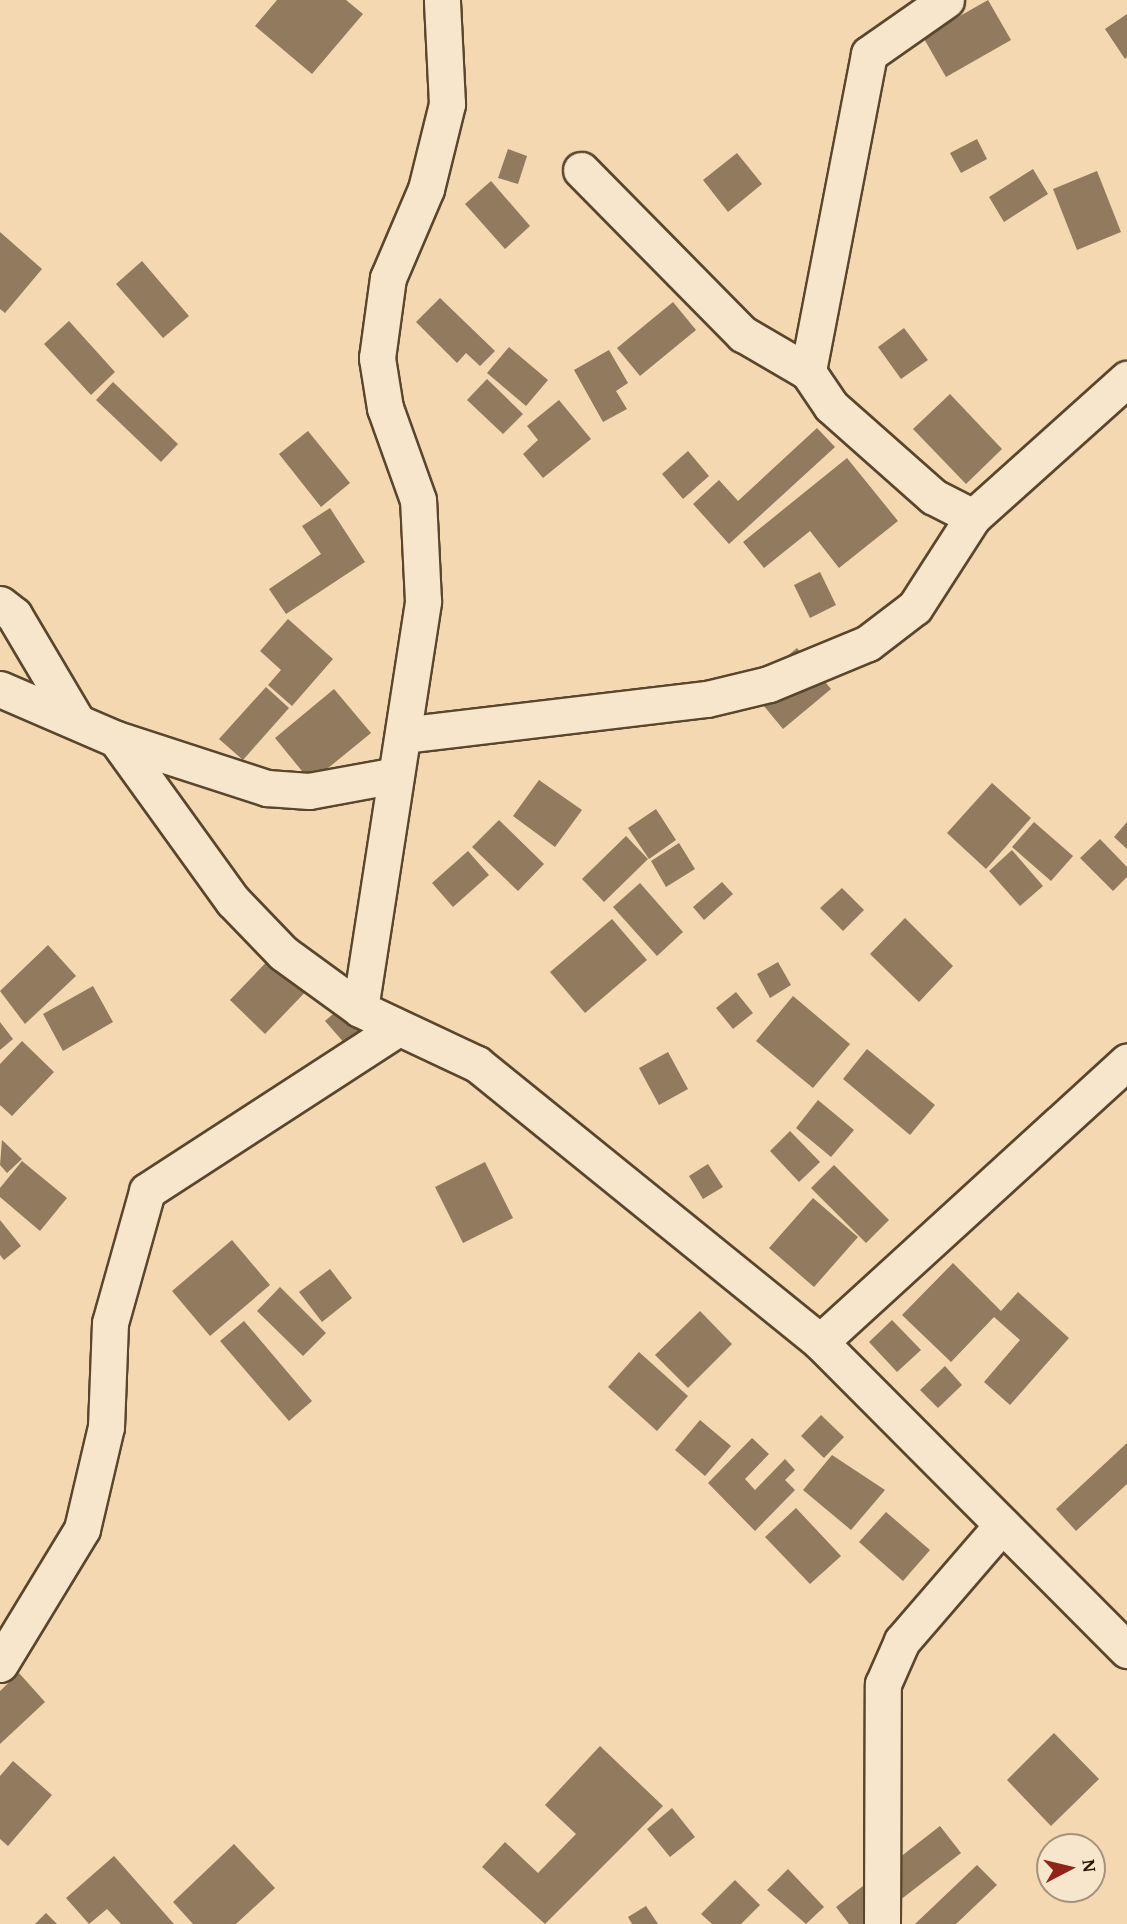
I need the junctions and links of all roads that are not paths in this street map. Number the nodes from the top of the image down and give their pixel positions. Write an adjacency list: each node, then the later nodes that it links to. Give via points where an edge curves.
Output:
1 (442, 0): 10 (street, via 447,104 426,189 388,278 377,358 385,408 412,479 424,550 419,651)
2 (946, 0): 4 (street, via 869,54)
3 (581, 170): 4 (street, via 743,334)
4 (808, 372): 6 (street, via 831,405 934,497)
5 (1127, 379): 6 (street)
6 (973, 517): 10 (street, via 915,607 893,628 828,662 769,684 644,710)
7 (0, 604): 9 (street, via 14,615)
8 (0, 689): 9 (street)
9 (76, 720): 11 (street)
10 (403, 735): 12 (street)
11 (116, 739): 12 (street, via 288,791); 13 (street, via 233,901 283,953)
12 (396, 775): 13 (street)
13 (359, 1009): 14 (street)
14 (396, 1029): 16 (street, via 477,1064); 19 (street, via 147,1191 110,1323 106,1427 82,1530)
15 (1127, 1062): 16 (street)
16 (820, 1342): 17 (street)
17 (1002, 1525): 18 (street); 20 (street, via 902,1641 883,1684)
18 (1127, 1650)
19 (0, 1664)
20 (882, 1924)

